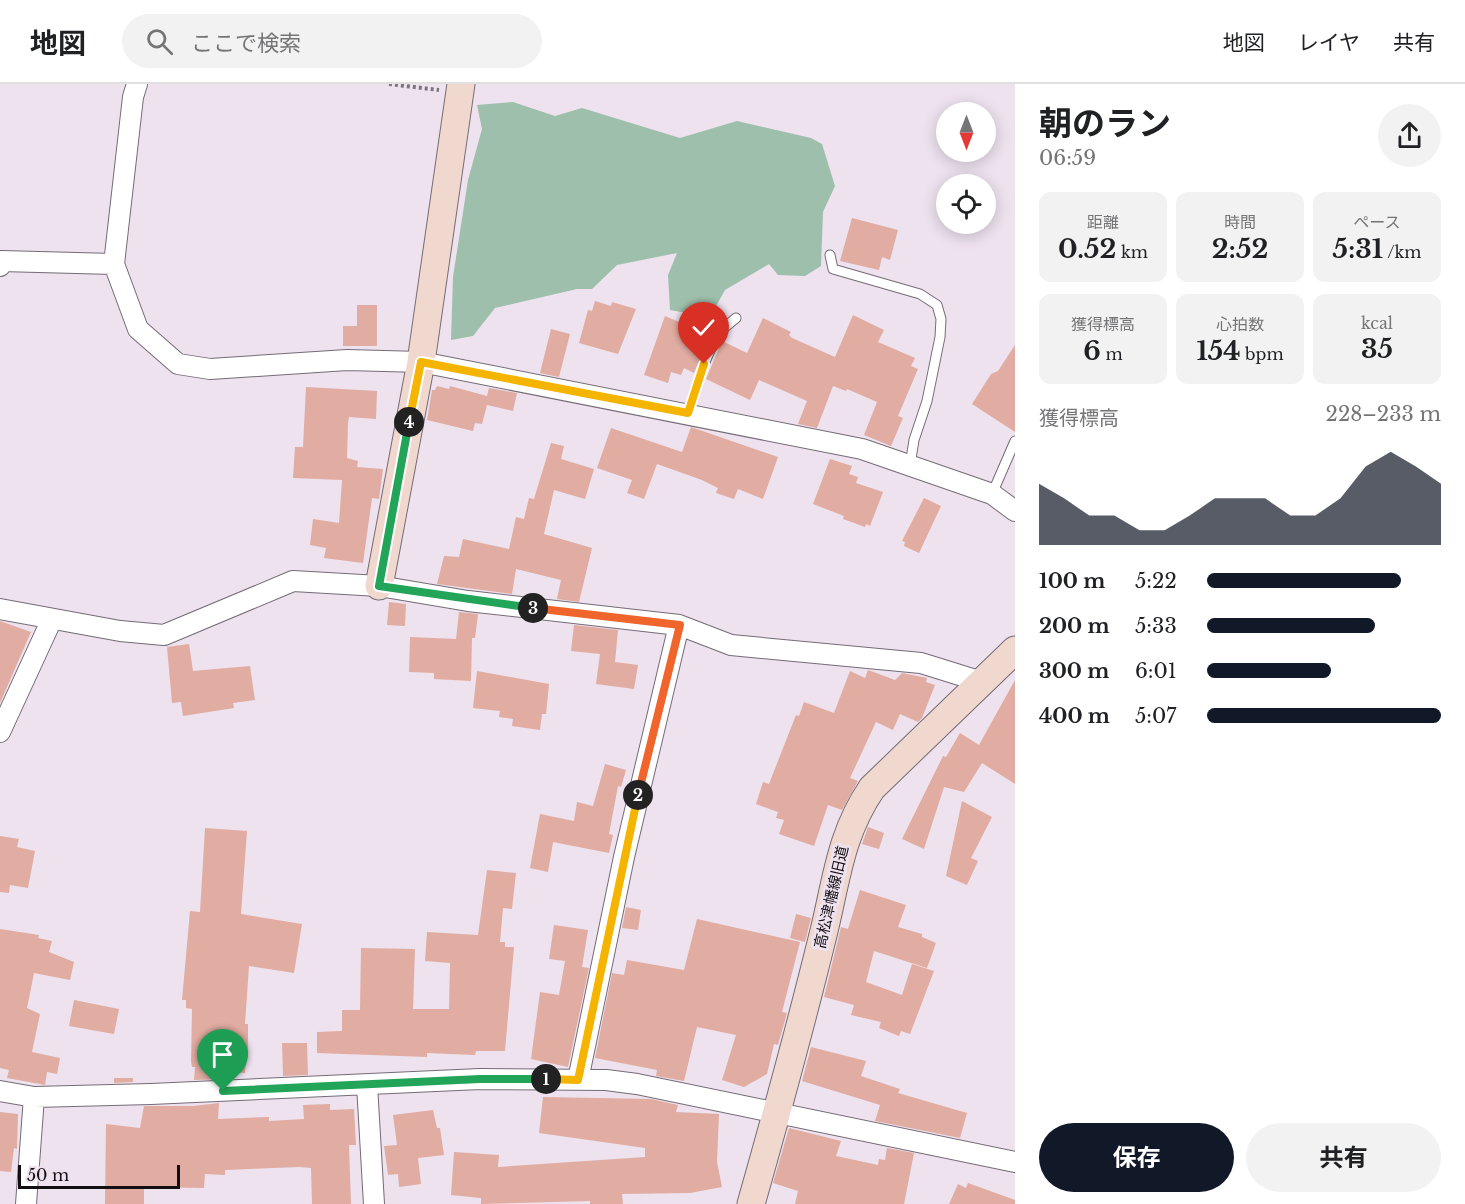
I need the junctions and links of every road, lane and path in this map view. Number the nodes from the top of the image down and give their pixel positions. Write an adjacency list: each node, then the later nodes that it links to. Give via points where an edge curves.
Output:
1 (137, 84): 5 (street)
2 (389, 84): 3 (path)
3 (461, 88): 8 (street)
4 (830, 255): 11 (lane, via 833,268 920,294 936,305 941,319 940,337)
5 (114, 264): 6 (street, via 1,261); 8 (street, via 138,329 178,364 210,369 347,360)
6 (0, 266)
7 (736, 318): 9 (lane, via 718,333)
8 (421, 362): 9 (street); 14 (street)
9 (688, 413): 11 (street, via 861,448)
10 (1015, 441): 12 (lane)
11 (910, 465): 12 (street)
12 (992, 494): 13 (street)
13 (1015, 511)
14 (379, 586): 16 (street, via 293,581 164,635); 17 (street, via 468,601)
15 (0, 609): 16 (street)
16 (52, 619): 20 (street)
17 (680, 625): 19 (street, via 731,645 921,663); 21 (street, via 624,857)
18 (1015, 650): 19 (street, 高松津幡線旧道)
19 (982, 682): 25 (street, 高松津幡線旧道, via 872,789 856,810 844,839 823,937)
20 (0, 732)
21 (578, 1080): 22 (street, via 480,1079); 25 (street, via 637,1084)
22 (367, 1085): 24 (street); 28 (street)
23 (0, 1090): 24 (street)
24 (34, 1096): 27 (street)
25 (776, 1115): 26 (street); 29 (street, 高松津幡線旧道)
26 (1015, 1162)
27 (26, 1204)
28 (374, 1204)
29 (751, 1204)

